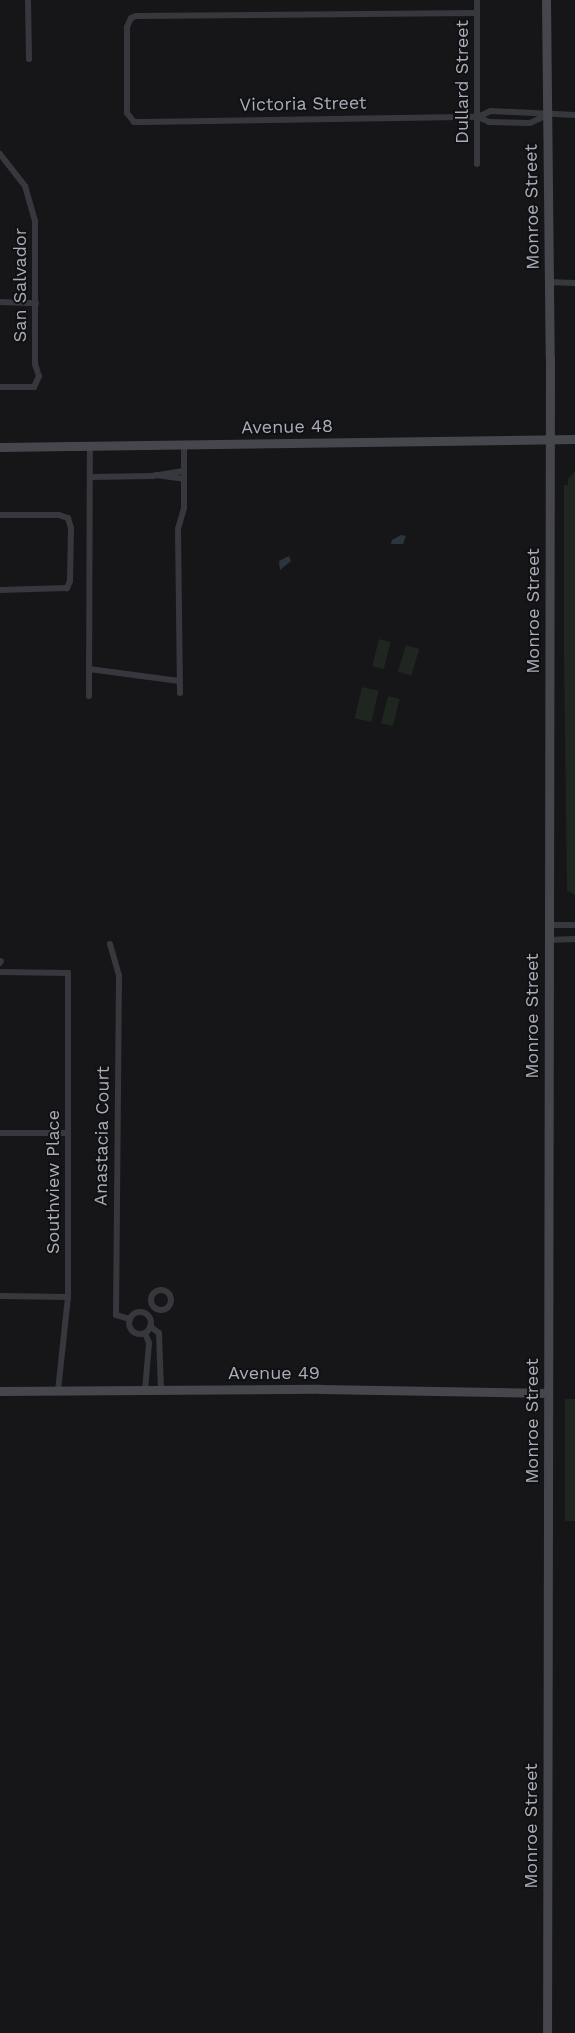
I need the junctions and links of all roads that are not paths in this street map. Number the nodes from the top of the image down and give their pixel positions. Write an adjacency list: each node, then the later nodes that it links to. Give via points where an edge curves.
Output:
1 (28, 0): 5 (street)
2 (477, 0): 4 (street, Dullard Street)
3 (546, 0): 6 (main road, Monroe Street)
4 (477, 13): 8 (street, Dullard Street); 8 (street, Victoria Street, via 136,16 128,22 126,105 130,118 143,122)
5 (29, 59)
6 (547, 115): 7 (street); 8 (street, Victoria Street, via 491,111); 8 (street, Victoria Street, via 530,123 489,122); 11 (main road, Monroe Street)
7 (575, 115)
8 (478, 117): 10 (street, Dullard Street)
9 (0, 154): 14 (street, San Salvador, via 17,173 33,208 37,234)
10 (477, 164)
11 (549, 282): 12 (street); 16 (main road, Monroe Street)
12 (575, 283)
13 (0, 302): 14 (street)
14 (36, 303): 15 (street, San Salvador, via 38,384 28,388)
15 (0, 387)
16 (550, 439): 17 (main road, Avenue 48); 18 (main road, Avenue 48); 29 (main road, Monroe Street)
17 (575, 439)
18 (184, 445): 19 (main road, Avenue 48); 21 (street)
19 (90, 446): 20 (main road, Avenue 48); 22 (street)
20 (0, 447)
21 (184, 475): 22 (street); 26 (street, via 184,508 178,529)
22 (91, 477): 25 (street)
23 (0, 515): 24 (street, via 59,515 68,518 71,528 70,581 67,588)
24 (0, 590)
25 (88, 669): 26 (street); 28 (street)
26 (179, 681): 27 (street)
27 (180, 693)
28 (89, 696)
29 (548, 925): 30 (street); 31 (main road, Monroe Street)
30 (575, 925)
31 (548, 940): 32 (street); 48 (main road, Monroe Street)
32 (575, 940)
33 (110, 944): 41 (street, Anastacia Court, via 119,975 116,1315)
34 (0, 972): 35 (street, Southview Place, via 68,973)
35 (68, 1133): 36 (street); 38 (street, Southview Place)
36 (0, 1134)
37 (0, 1296): 38 (street)
38 (68, 1297): 45 (street, Southview Place)
39 (154, 1307): 40 (street)
40 (148, 1314): 41 (street, via 140,1312); 42 (street)
41 (130, 1319): 43 (street, Anastacia Court, via 132,1330)
42 (150, 1326): 43 (street); 46 (street, via 159,1333)
43 (145, 1333): 47 (street, via 149,1343)
44 (0, 1390): 45 (main road, Avenue 49)
45 (58, 1390): 47 (main road, Avenue 49)
46 (161, 1390): 47 (main road, Avenue 49); 48 (main road, Avenue 49)
47 (145, 1391)
48 (548, 1393): 49 (main road, Monroe Street)
49 (547, 2033)

